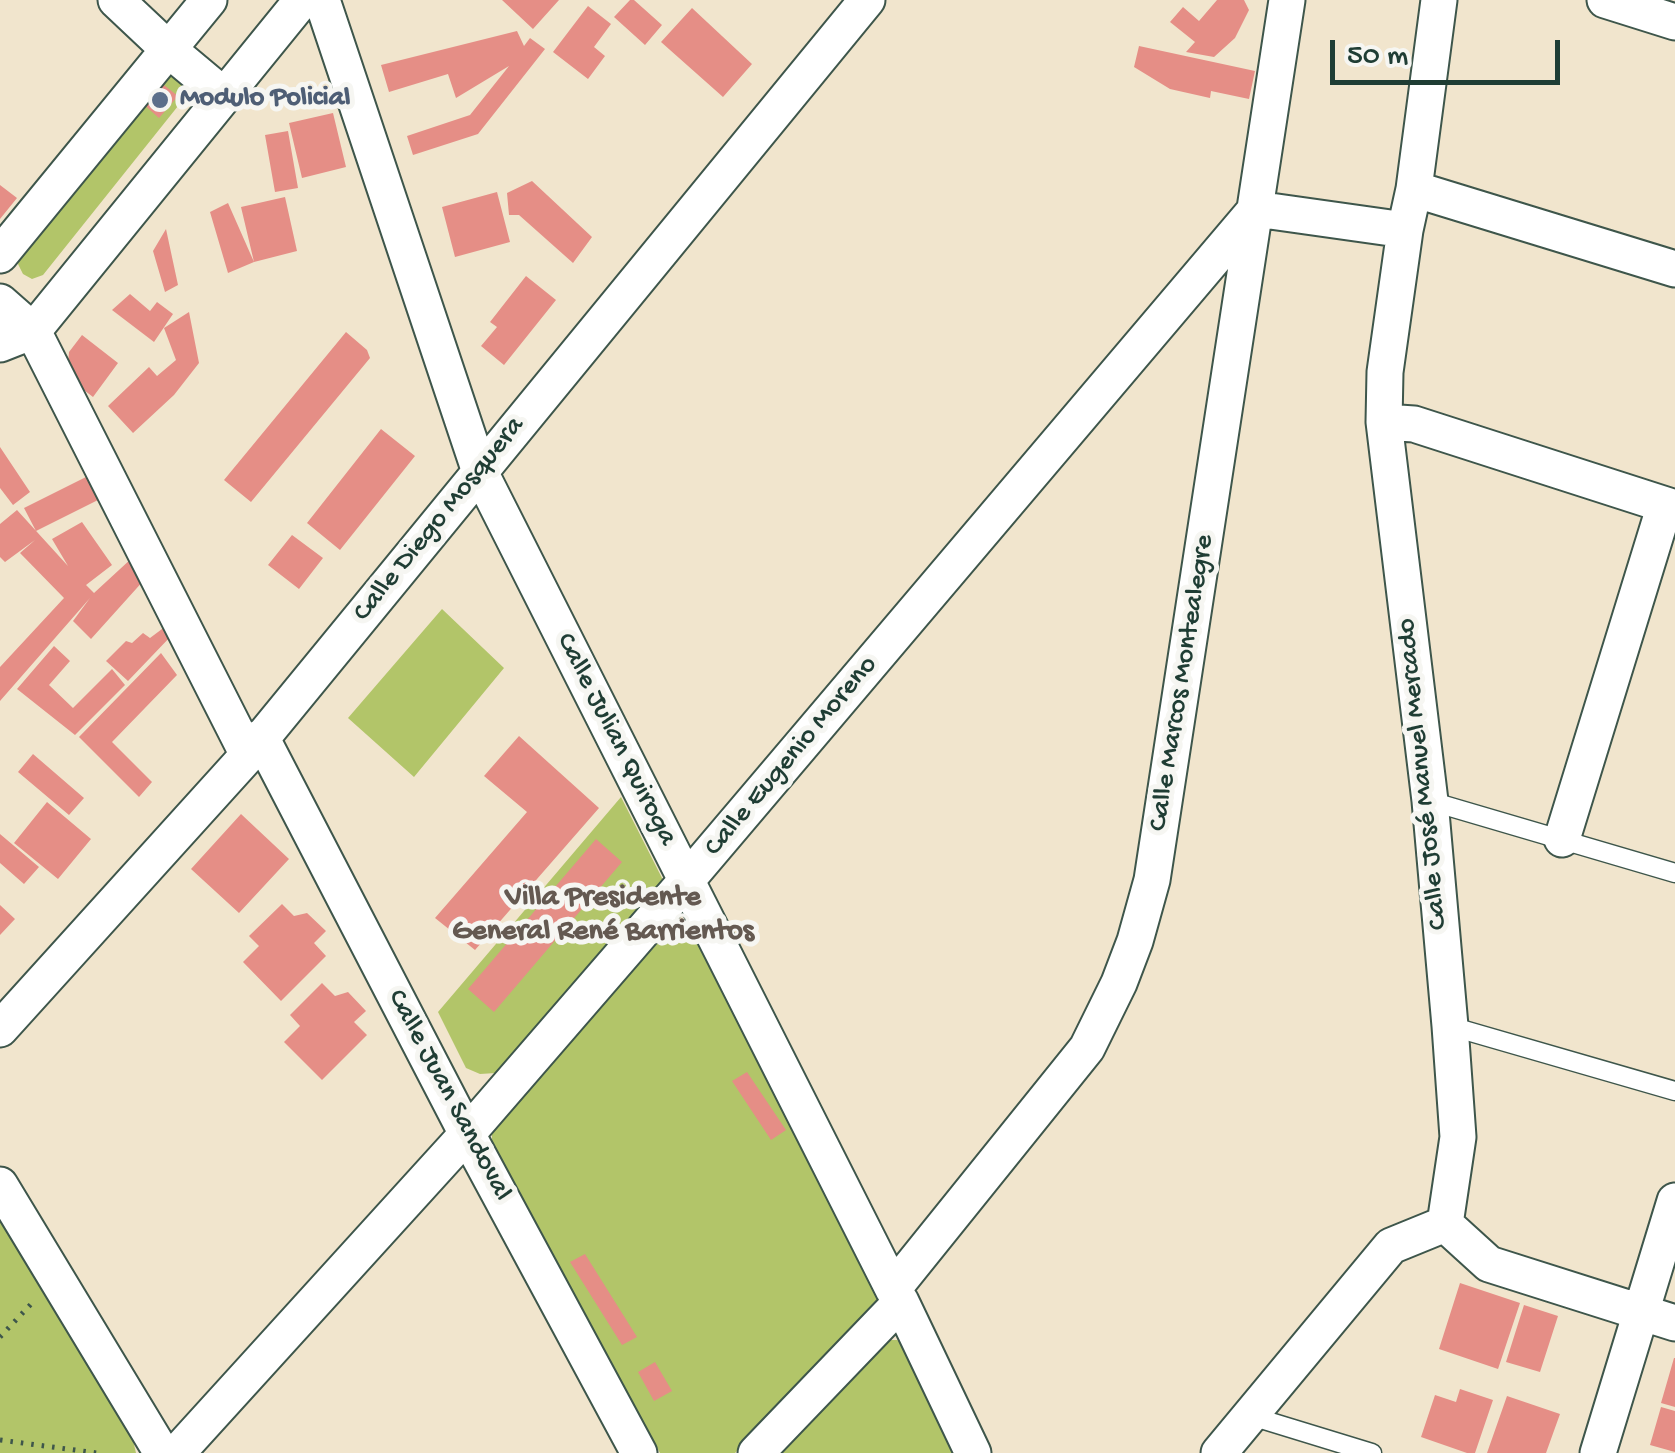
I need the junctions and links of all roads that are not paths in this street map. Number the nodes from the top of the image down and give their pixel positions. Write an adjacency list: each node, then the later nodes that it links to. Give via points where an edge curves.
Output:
1 (116, 0): 10 (street)
2 (209, 0): 10 (street)
3 (302, 0): 11 (street)
4 (322, 0): 21 (street, Calle Julian Quiroga)
5 (866, 0): 21 (street, Calle Diego Mosquera)
6 (1287, 0): 13 (street, Calle Marcos Montealegre)
7 (1439, 0): 12 (street, Calle José Manuel Mercado)
8 (1605, 0): 9 (street)
9 (1675, 22)
10 (168, 49): 11 (street); 15 (street)
11 (223, 95): 18 (street)
12 (1414, 189): 14 (street, Calle José Manuel Mercado); 16 (street)
13 (1256, 209): 14 (street); 27 (street, Calle Eugenio Moreno); 35 (street, Calle Marcos Montealegre, via 1152,880 1135,941 1086,1048)
14 (1405, 230): 20 (street, Calle José Manuel Mercado)
15 (0, 255)
16 (1675, 269)
17 (0, 302): 18 (street, Calle Juan Sandoval)
18 (34, 331): 19 (street); 23 (street, Calle Juan Sandoval)
19 (0, 344)
20 (1384, 422): 22 (street, via 1414,424); 24 (street, Calle José Manuel Mercado)
21 (480, 472): 23 (street, Calle Diego Mosquera); 27 (street, Calle Julian Quiroga)
22 (1670, 507): 25 (street)
23 (255, 746): 29 (street, Calle Diego Mosquera); 31 (street, Calle Juan Sandoval)
24 (1430, 800): 25 (lane); 28 (street, Calle José Manuel Mercado)
25 (1562, 839): 26 (lane)
26 (1675, 872)
27 (686, 881): 31 (street, Calle Eugenio Moreno); 35 (street, Calle Julian Quiroga)
28 (1450, 1026): 30 (lane); 34 (street, Calle José Manuel Mercado, via 1458,1137)
29 (0, 1029)
30 (1675, 1091)
31 (467, 1134): 40 (street, Calle Eugenio Moreno); 41 (street, Calle Juan Sandoval)
32 (0, 1185): 39 (street)
33 (1675, 1201): 36 (street)
34 (1444, 1224): 36 (street, via 1489,1264); 38 (street, via 1391,1246)
35 (897, 1296): 42 (street, Calle Marcos Montealegre); 43 (street, Calle Julian Quiroga)
36 (1640, 1314): 37 (street); 46 (street)
37 (1675, 1323)
38 (1251, 1416): 44 (street); 45 (lane)
39 (162, 1453)
40 (177, 1453)
41 (639, 1453)
42 (756, 1453)
43 (973, 1453)
44 (1219, 1453)
45 (1372, 1453)
46 (1598, 1453)

